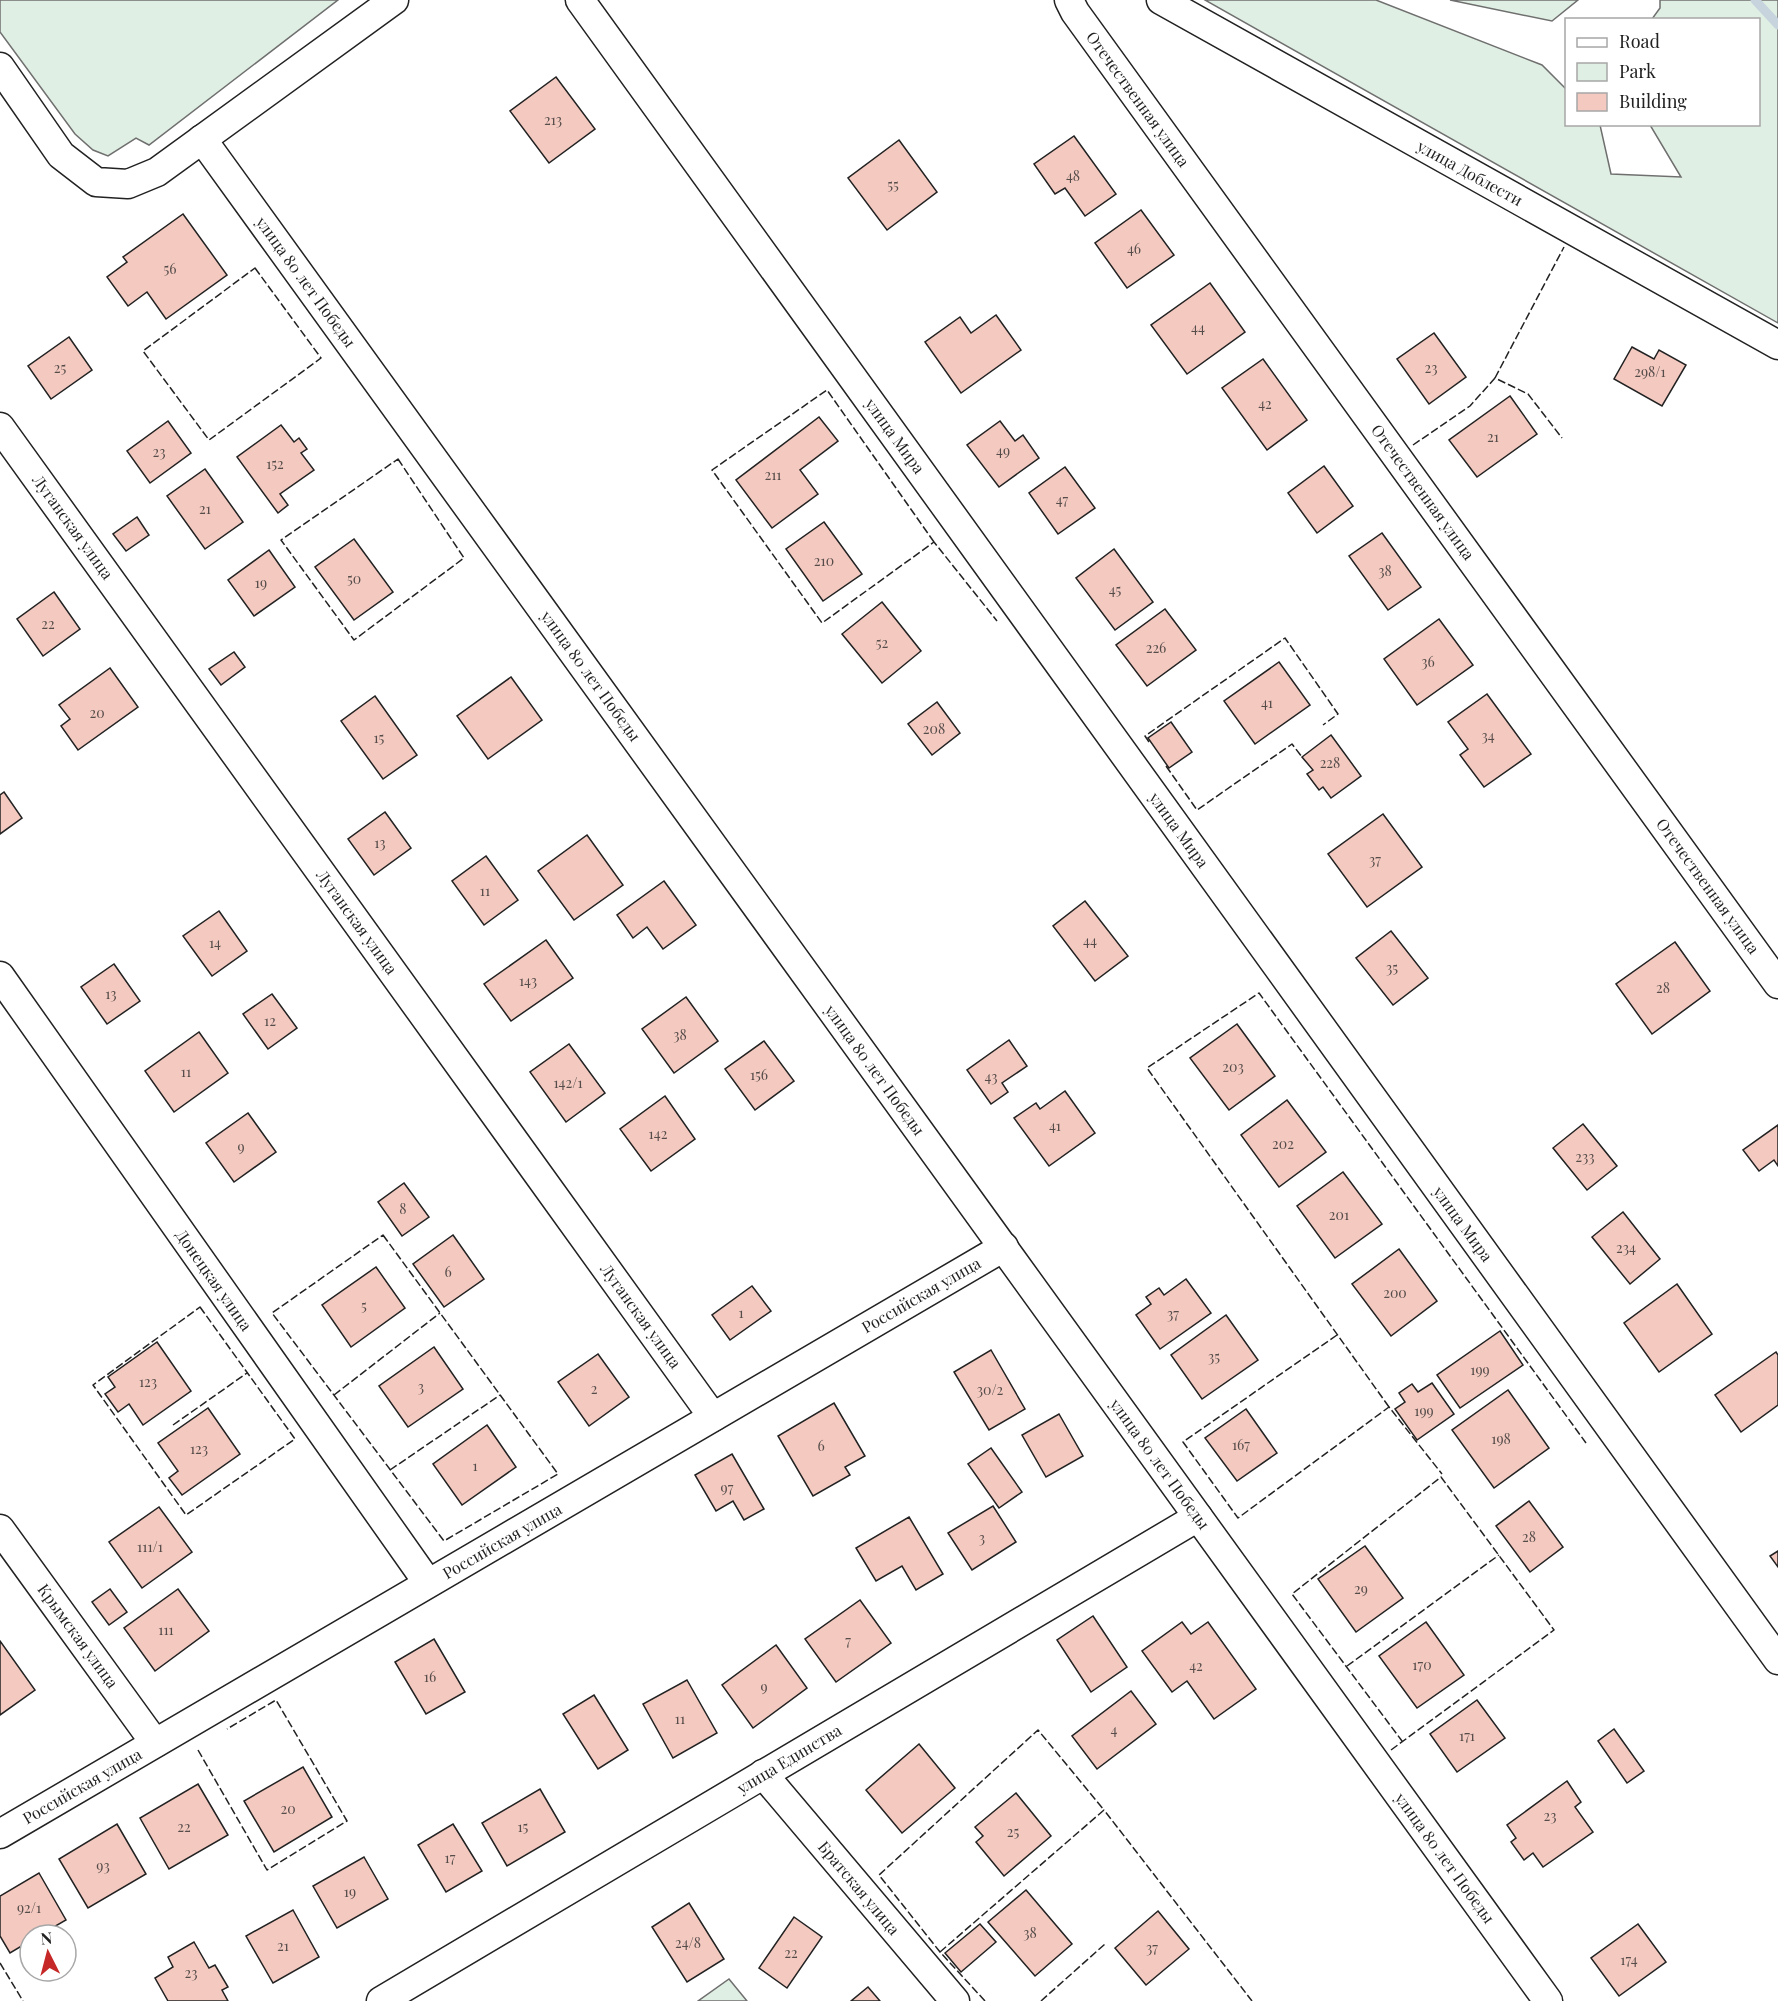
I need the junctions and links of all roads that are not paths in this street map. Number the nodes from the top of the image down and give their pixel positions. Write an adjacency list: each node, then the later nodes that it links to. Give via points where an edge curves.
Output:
1 (394, 0): 6 (street)
2 (580, 0): 16 (street, улица Мира)
3 (1070, 0): 10 (street, Отечественная улица)
4 (1161, 0): 7 (street, улица Доблести)
5 (0, 67): 6 (street, via 61,155 96,182 128,184 157,172)
6 (202, 139): 11 (street, улица 80 лет Победы)
7 (1778, 345)
8 (0, 427): 12 (street, Луганская улица)
9 (0, 976): 15 (street, Донецкая улица)
10 (1778, 984)
11 (1004, 1247): 12 (street, Российская улица); 13 (street, улица 80 лет Победы)
12 (713, 1417): 15 (street, Российская улица)
13 (1198, 1517): 18 (street, улица Единства); 22 (street, улица 80 лет Победы)
14 (0, 1529): 17 (street, Крымская улица)
15 (428, 1584): 17 (street, Российская улица)
16 (1778, 1660)
17 (155, 1743): 19 (street, Российская улица)
18 (763, 1774): 20 (street, улица Единства); 21 (street, Братская улица)
19 (0, 1834)
20 (381, 2001)
21 (955, 2001)
22 (1548, 2001)

